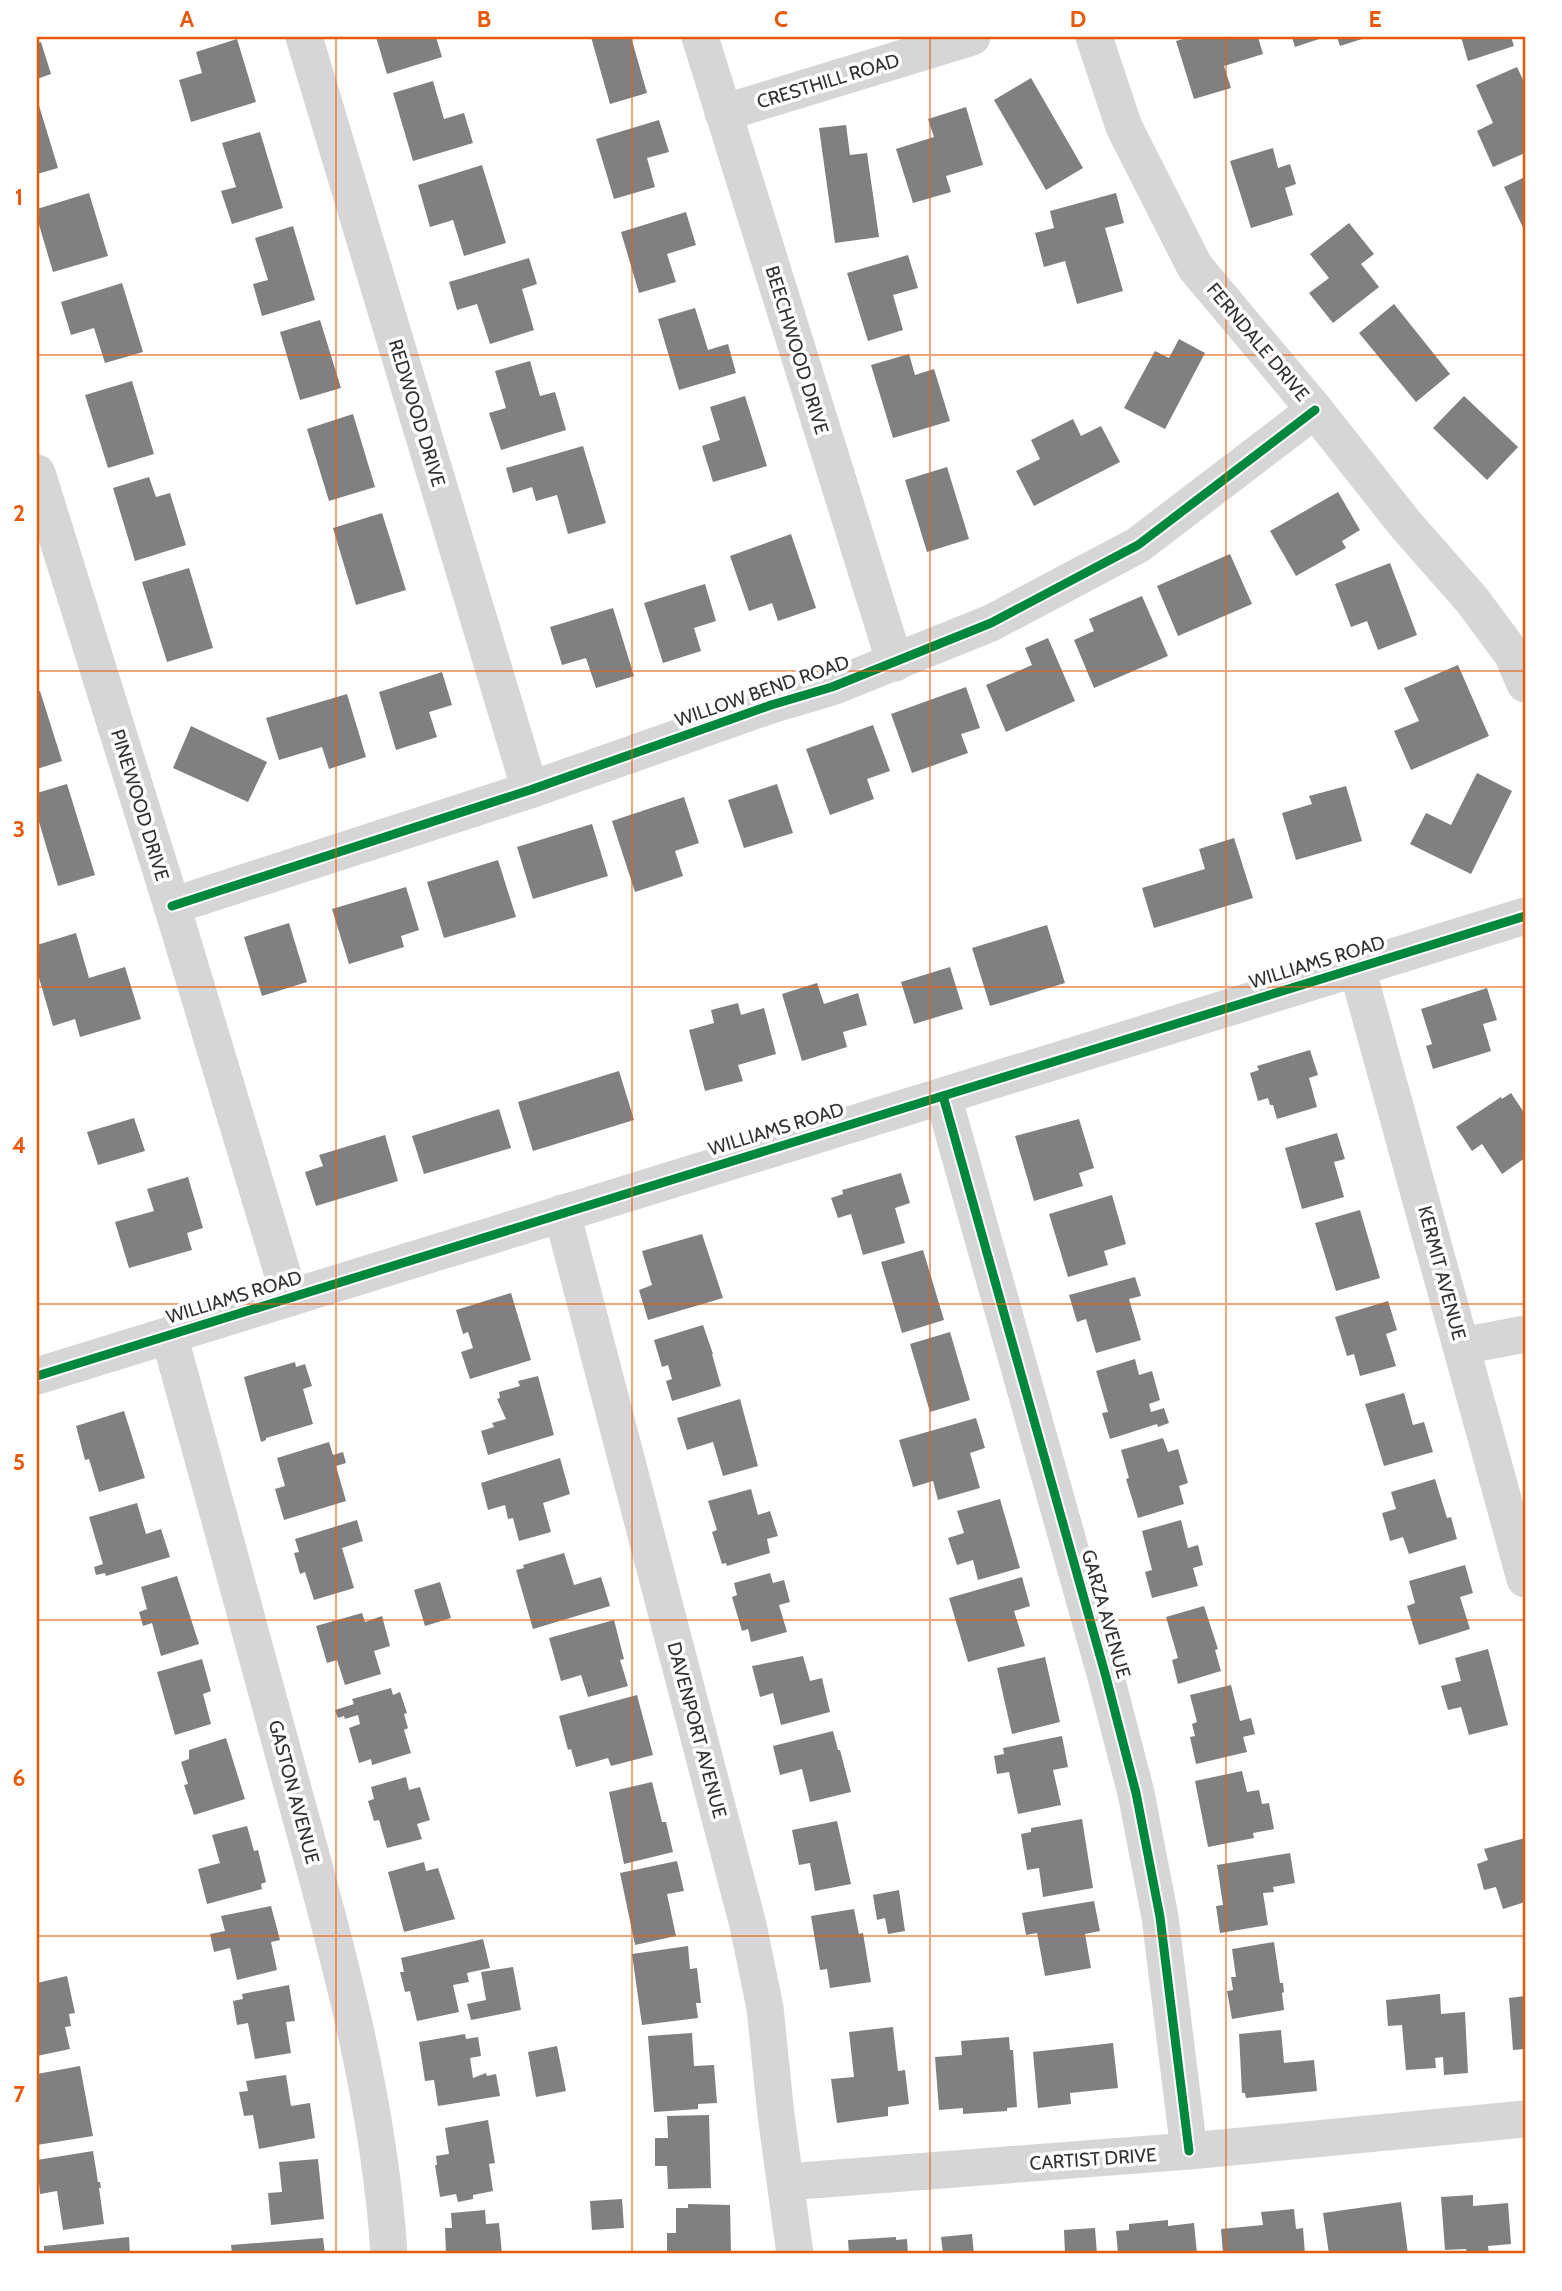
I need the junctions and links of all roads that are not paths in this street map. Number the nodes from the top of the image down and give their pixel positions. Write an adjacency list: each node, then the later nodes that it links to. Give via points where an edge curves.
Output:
1 (304, 37): 10 (street, REDWOOD DRIVE)
2 (699, 37): 5 (street, BEECHWOOD DRIVE)
3 (972, 37): 5 (street, CRESTHILL ROAD)
4 (1094, 37): 6 (street, FERNDALE DRIVE, via 1124,127 1195,267)
5 (723, 113): 8 (street, BEECHWOOD DRIVE)
6 (1315, 410): 8 (street, WILLOW BEND ROAD, via 1139,545 991,623); 9 (street, FERNDALE DRIVE, via 1472,600 1512,654)
7 (37, 473): 11 (street, PINEWOOD DRIVE)
8 (895, 663): 10 (street, WILLOW BEND ROAD)
9 (1525, 684)
10 (530, 789): 11 (street, WILLOW BEND ROAD)
11 (172, 906): 16 (street, PINEWOOD DRIVE)
12 (1525, 916): 13 (street, WILLIAMS ROAD)
13 (1357, 968): 14 (street, WILLIAMS ROAD); 19 (street, KERMIT AVENUE)
14 (943, 1096): 15 (street, WILLIAMS ROAD); 23 (street, GARZA AVENUE, via 1136,1793 1160,1917)
15 (562, 1213): 16 (street, WILLIAMS ROAD); 24 (street, DAVENPORT AVENUE, via 748,1925 765,2008)
16 (290, 1298): 18 (street, WILLIAMS ROAD)
17 (1525, 1334): 19 (street)
18 (169, 1335): 20 (street, WILLIAMS ROAD); 25 (street, GASTON AVENUE, via 360,2044 385,2196)
19 (1462, 1346): 21 (street, KERMIT AVENUE)
20 (37, 1376)
21 (1525, 1579)
22 (1525, 2119): 23 (street, CARTIST DRIVE)
23 (1189, 2151): 24 (street, CARTIST DRIVE)
24 (786, 2182): 26 (street, DAVENPORT AVENUE)
25 (389, 2254)
26 (795, 2254)

